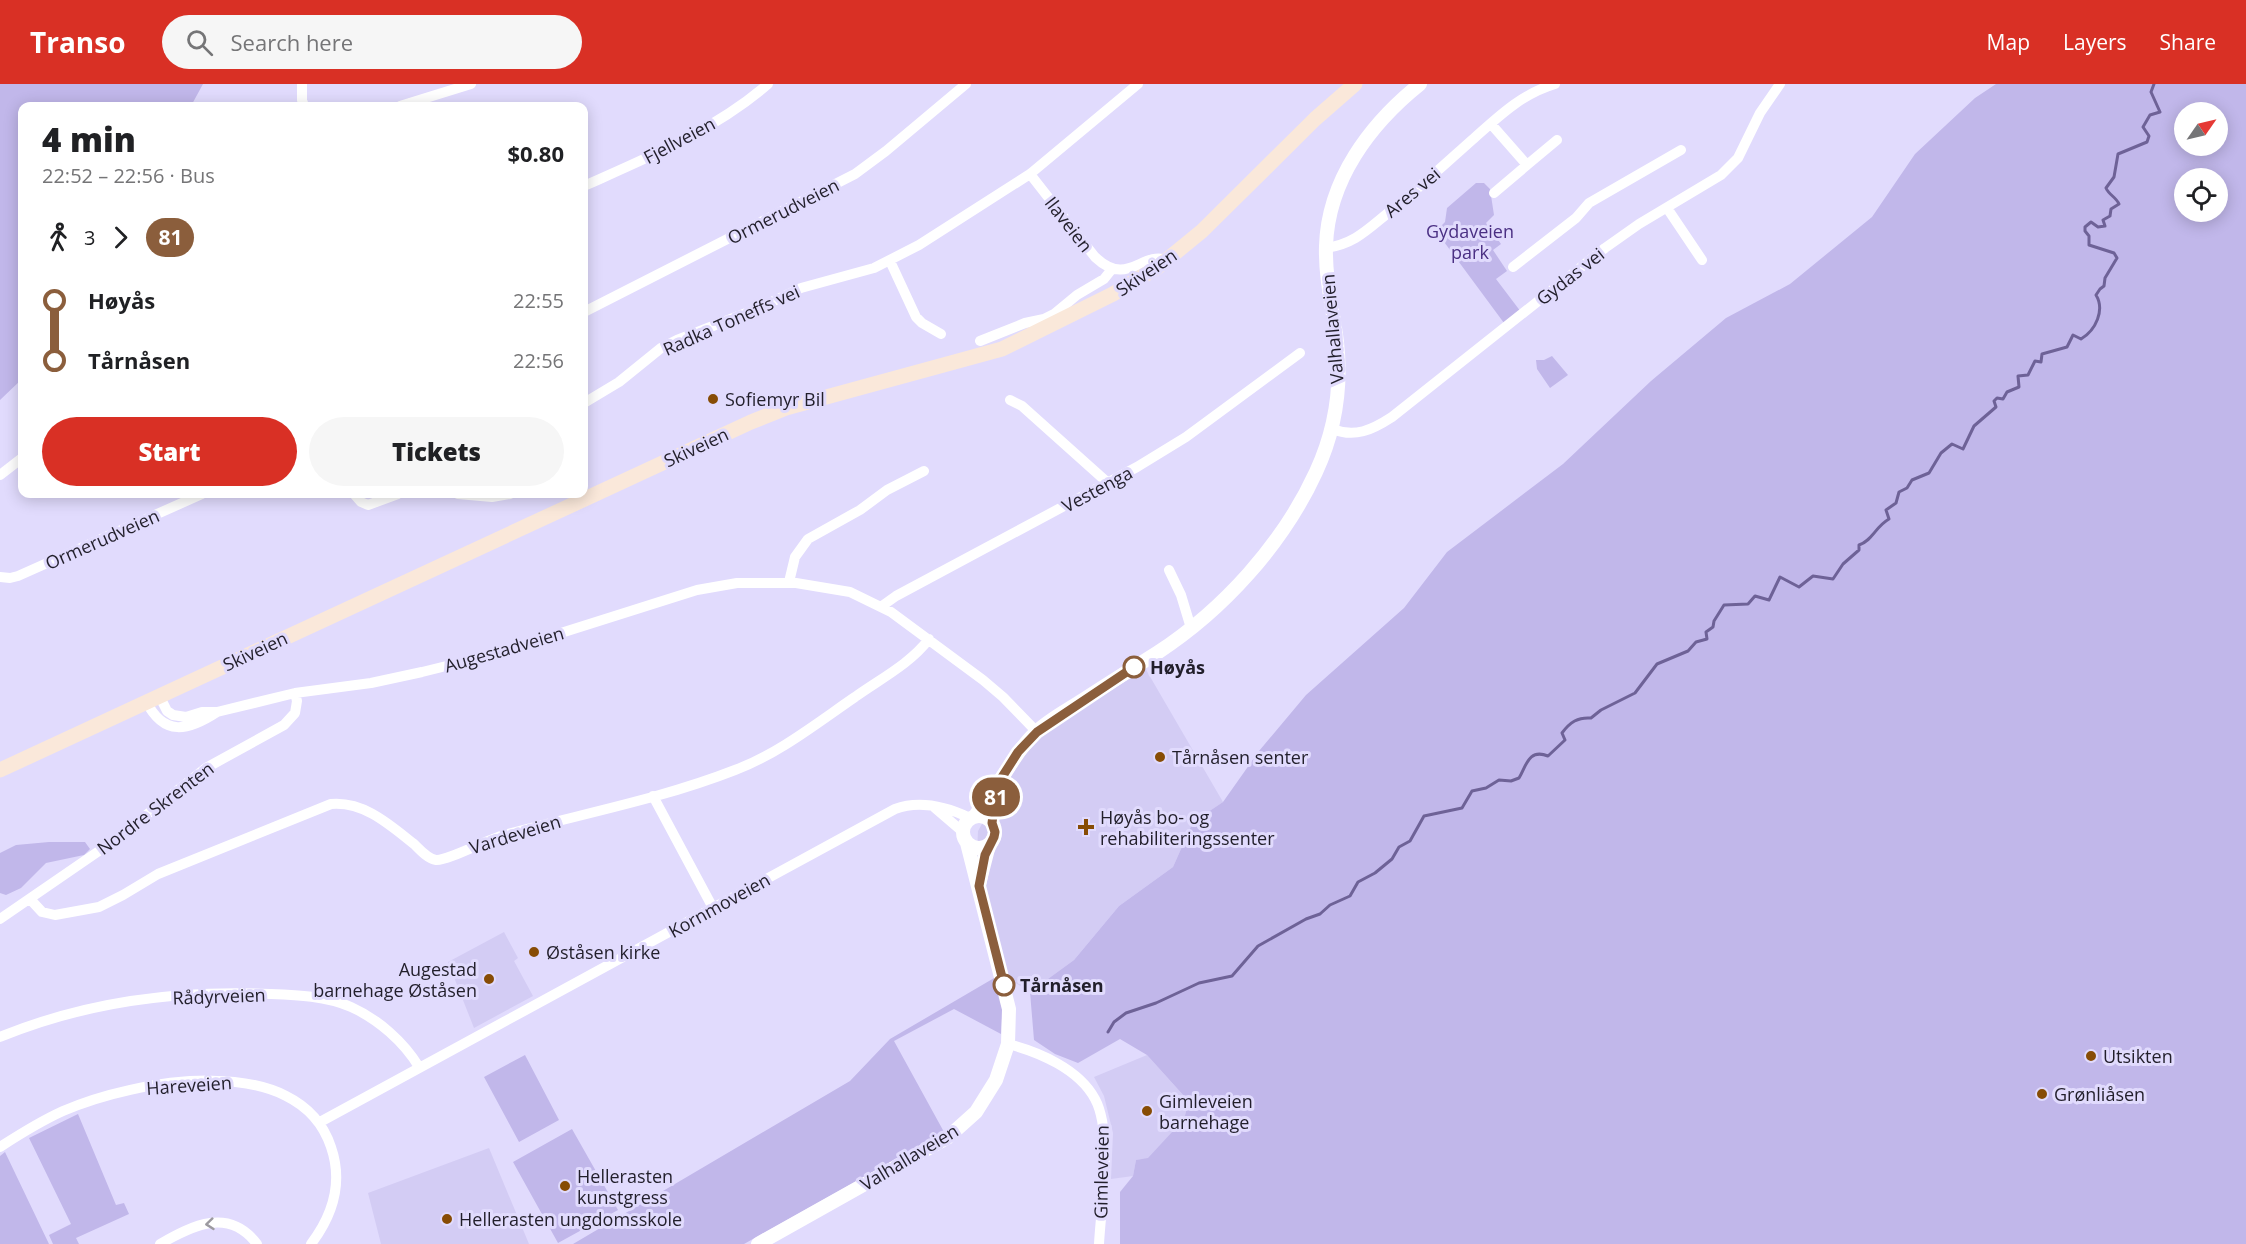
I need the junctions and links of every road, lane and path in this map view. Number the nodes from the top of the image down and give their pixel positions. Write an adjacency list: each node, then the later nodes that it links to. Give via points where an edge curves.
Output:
1 (302, 84): 10 (street)
2 (471, 84): 11 (street)
3 (768, 84): 17 (street, Fjellveien, via 731,112 690,135)
4 (966, 84): 26 (street, Ormerudveien, via 855,174)
5 (1138, 84): 16 (street, Radka Toneffs vei)
6 (1355, 84): 21 (main road, Skiveien)
7 (1420, 84): 20 (street, Valhallaveien, via 1384,117 1352,160 1332,206)
8 (1555, 84): 12 (street, Ares vei, via 1513,104)
9 (1780, 84): 19 (street, Gydas vei, via 1760,113 1738,158 1721,176)
10 (303, 102)
11 (413, 102)
12 (1491, 124): 15 (street); 20 (street, Ares vei, via 1358,238)
13 (1557, 140): 15 (street)
14 (1681, 150): 24 (street, via 1589,203 1576,218)
15 (1527, 165): 18 (street)
16 (1030, 174): 23 (street, Radka Toneffs vei); 25 (street, Ilaveien, via 1095,257)
17 (588, 184)
18 (1494, 193)
19 (1667, 208): 22 (street); 32 (street, Gydas vei, via 1605,248 1392,417 1355,434)
20 (1326, 248): 32 (street, Valhallaveien, via 1339,372)
21 (1167, 260): 25 (street, via 1160,258 1123,270); 37 (main road, Skiveien, via 1113,294 1002,349 786,408)
22 (1702, 260)
23 (890, 261): 27 (street, via 916,317); 31 (street, Radka Toneffs vei, via 801,288 677,340)
24 (1513, 267)
25 (1112, 269): 28 (street, via 1054,314)
26 (588, 310)
27 (941, 334)
28 (980, 341)
29 (1300, 352): 36 (street, Vestenga, via 1186,437)
30 (1010, 400): 36 (street, via 1022,406)
31 (588, 401)
32 (1332, 429): 46 (street, Valhallaveien, via 1310,486 1276,537 1234,587)
33 (18, 461): 35 (street)
34 (924, 471): 44 (street, via 808,539 795,557)
35 (0, 475)
36 (1108, 483): 45 (street, Vestenga)
37 (588, 493)
38 (193, 498): 43 (street, Ormerudveien, via 18,576)
39 (358, 498): 40 (street, via 368,505)
40 (387, 498)
41 (576, 498): 49 (main road, Skiveien)
42 (1169, 570): 46 (street)
43 (0, 577)
44 (789, 582): 45 (street, Augestadveien, via 850,592); 48 (street, Augestadveien, via 737,583 698,590 491,655 371,683)
45 (882, 606): 47 (street, Augestadveien)
46 (1191, 628): 50 (street, Valhallaveien)
47 (929, 639): 50 (street, Augestadveien, via 997,691); 53 (street, Vardeveien, via 909,660 761,758 736,770)
48 (295, 693): 49 (street, Augestadveien, via 186,717 173,716); 60 (street, Nordre Skrenten, via 297,707 288,723 206,768 112,842)
49 (153, 698): 51 (main road, Skiveien)
50 (1037, 732): 52 (street, Valhallaveien, via 1018,752)
51 (0, 770)
52 (997, 785): 55 (street, Valhallaveien); 56 (street, Valhallaveien)
53 (653, 796): 60 (street, Vardeveien, via 492,838 437,860 373,813 353,805 331,804 158,873 99,907 55,915 42,912); 61 (street)
54 (932, 806): 55 (street, Kornmoveien); 57 (street); 61 (street, Kornmoveien, via 895,808)
55 (973, 817): 56 (street, via 987,818); 57 (street, via 965,824)
56 (992, 823): 58 (street, via 995,832)
57 (965, 837): 58 (street, via 978,848); 59 (street, Valhallaveien)
58 (989, 845): 59 (street, Valhallaveien)
59 (979, 886): 64 (street, Valhallaveien, via 1007,996)
60 (30, 899): 62 (street, Nordre Skrenten)
61 (714, 908): 65 (street, Kornmoveien)
62 (0, 919)
63 (0, 1037): 65 (street, Rådyrveien, via 36,1022 111,1004 204,993 302,996 351,1007 383,1027)
64 (1008, 1044): 71 (street, Valhallaveien, via 988,1095 955,1133); 72 (street, Gimleveien, via 1059,1065 1082,1082 1096,1100 1104,1132)
65 (419, 1067): 66 (street, Kornmoveien)
66 (320, 1122): 67 (street, Hareveien, via 293,1099 254,1084 167,1084 89,1101 35,1125); 70 (street, Hareveien, via 334,1154 336,1185 330,1213)
67 (0, 1147)
68 (160, 1244): 69 (street, one-way to 68, via 242,1229 216,1222 190,1228)
69 (257, 1244)
70 (311, 1244)
71 (758, 1244)
72 (1099, 1244)

